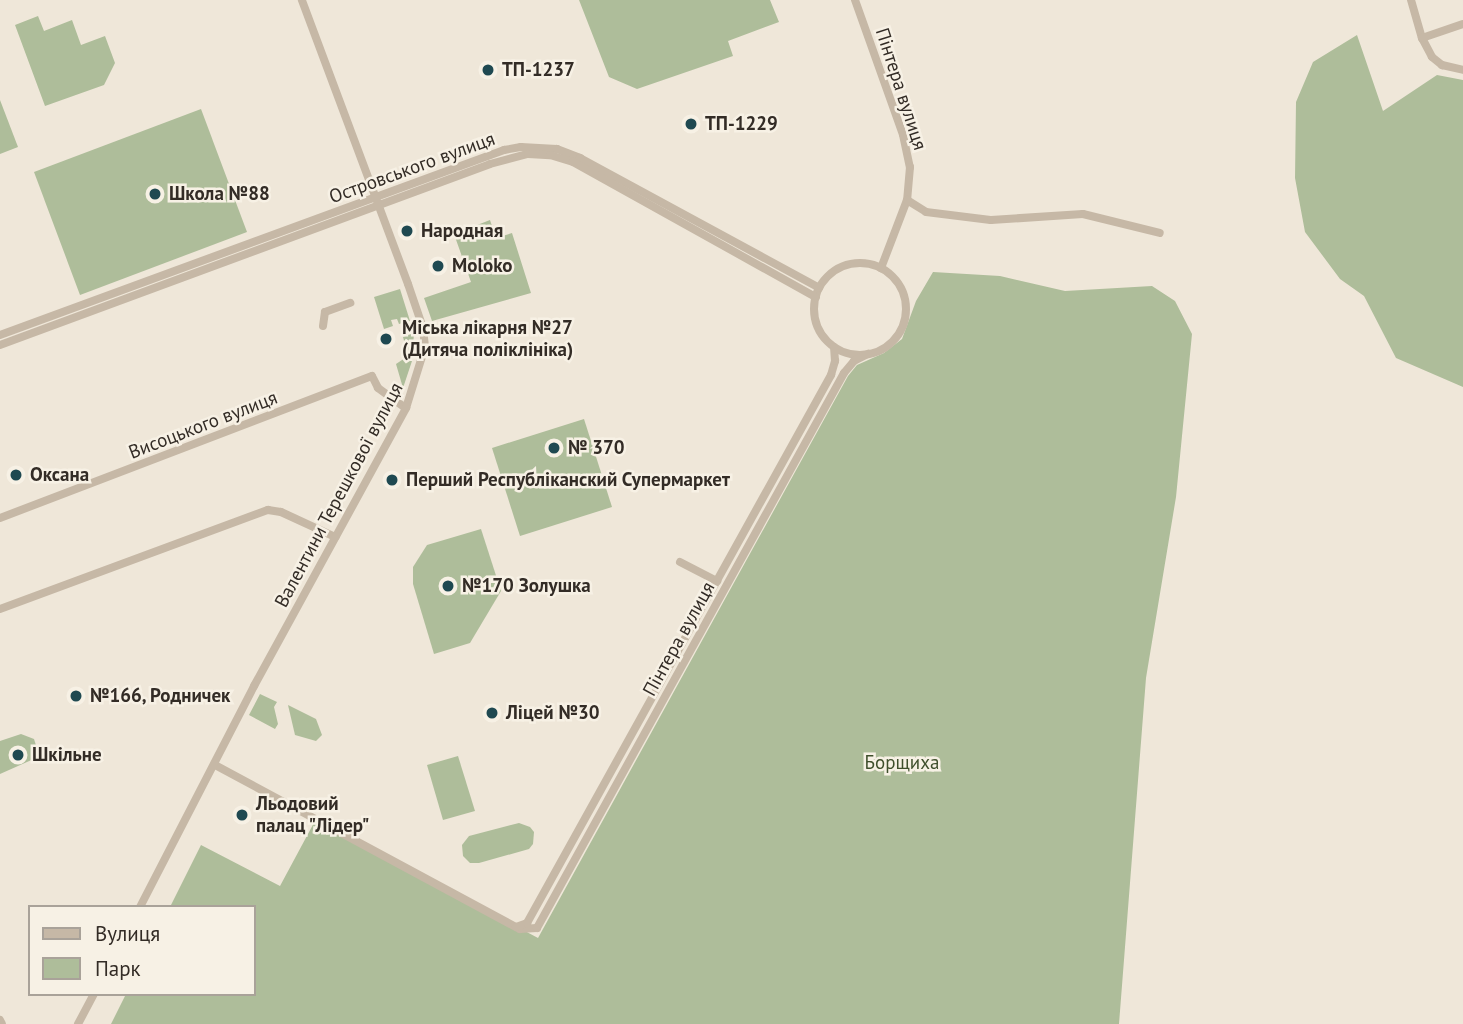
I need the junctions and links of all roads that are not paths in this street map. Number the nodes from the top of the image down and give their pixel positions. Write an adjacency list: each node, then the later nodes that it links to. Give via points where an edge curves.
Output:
1 (302, 0): 8 (street, Валентини Терешкової вулиця)
2 (855, 0): 7 (street, Пінтера вулиця, via 903,135 910,167)
3 (1411, 0): 5 (street)
4 (1463, 24): 5 (street)
5 (1422, 38): 6 (street, via 1442,65)
6 (1463, 70)
7 (907, 200): 10 (street, via 926,212 991,220 1083,215); 11 (street, Пінтера вулиця)
8 (377, 201): 9 (street, Островського вулиця, via 528,154 559,157 617,182); 16 (street, Островського вулиця); 17 (street, Островського вулиця); 20 (street, Валентини Терешкової вулиця, via 425,336 421,365)
9 (699, 227): 12 (street, Островського вулиця); 13 (street, Островського вулиця)
10 (1160, 233)
11 (881, 268): 12 (street, via 860,263 844,266); 19 (street, via 900,286 905,315 894,340)
12 (819, 288): 13 (street)
13 (816, 297): 18 (street, via 818,327)
14 (350, 303): 15 (street, via 325,312)
15 (323, 326)
16 (0, 335)
17 (0, 345)
18 (834, 347): 19 (street); 24 (street, Пінтера вулиця, via 831,375)
19 (868, 354): 27 (street, Пінтера вулиця, via 844,373)
20 (406, 408): 21 (street, Висоцького вулиця, via 378,388 372,376); 22 (street, Валентини Терешкової вулиця)
21 (0, 518)
22 (335, 537): 25 (street, via 268,510); 28 (street, Валентини Терешкової вулиця)
23 (680, 562): 24 (street)
24 (717, 581): 26 (street, Пінтера вулиця)
25 (0, 609)
26 (685, 638): 27 (street); 29 (street, Пінтера вулиця)
27 (694, 643): 30 (street, Пінтера вулиця)
28 (215, 765): 31 (street, Валентини Терешкової вулиця); 32 (street)
29 (603, 786): 30 (street); 32 (street, Пінтера вулиця, via 527,923)
30 (612, 791): 32 (street, Пінтера вулиця, via 537,928)
31 (141, 905)
32 (516, 927)
33 (93, 996): 34 (street)
34 (78, 1024)

